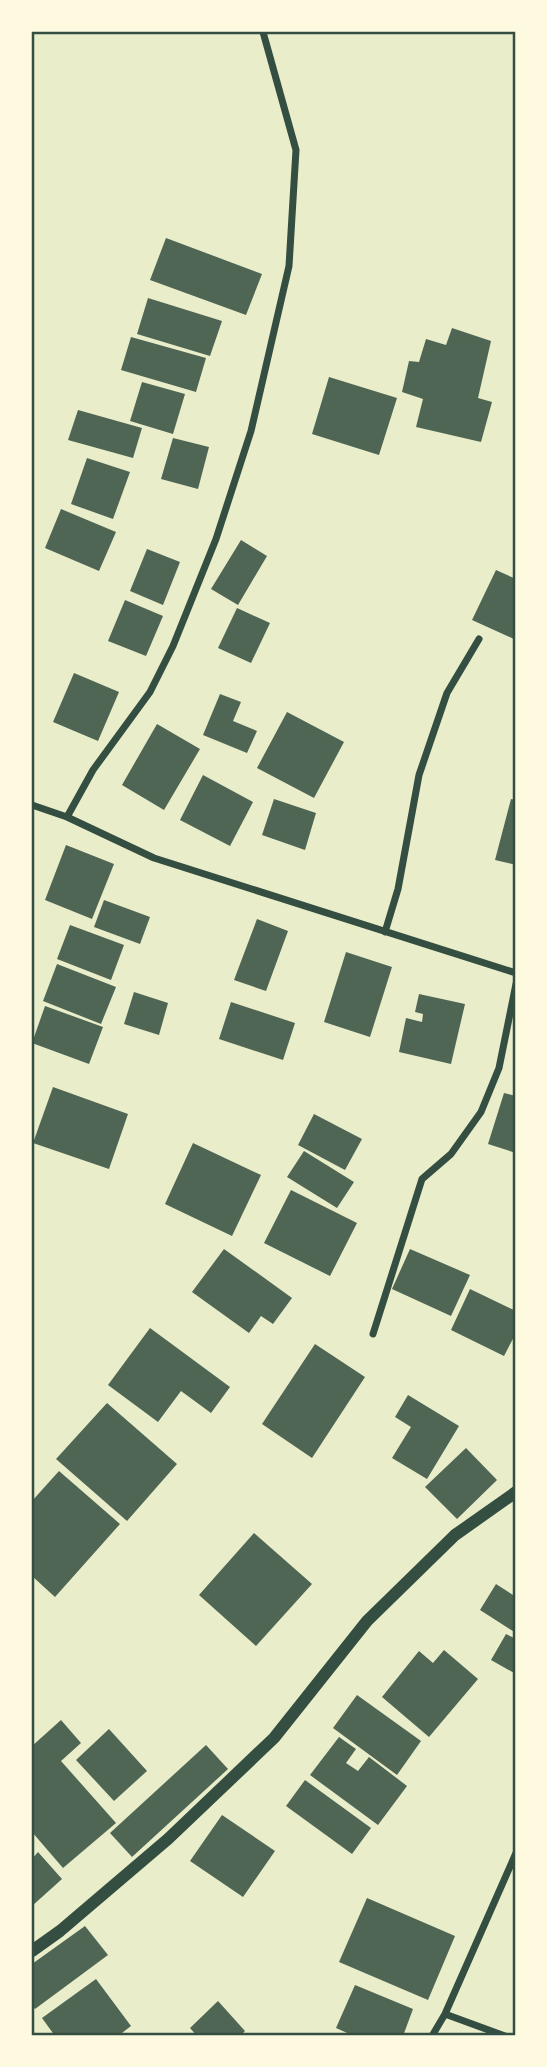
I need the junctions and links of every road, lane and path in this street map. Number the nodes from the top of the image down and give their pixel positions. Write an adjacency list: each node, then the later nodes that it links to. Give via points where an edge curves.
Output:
1 (263, 32): 4 (street, via 296,149 289,266 251,431 216,539 173,646 150,692 93,769)
2 (479, 639): 5 (street, via 447,693 419,775 398,890)
3 (32, 805): 4 (street)
4 (66, 817): 5 (street, via 155,858)
5 (385, 932): 6 (street)
6 (516, 973)
7 (516, 984): 8 (street, via 499,1068 481,1112 452,1154 422,1179)
8 (373, 1334)
9 (516, 1492): 11 (street, via 455,1535 368,1620 274,1738 177,1830)
10 (516, 1853): 12 (street)
11 (32, 1951)
12 (445, 2014): 13 (street); 14 (street)
13 (432, 2035)
14 (505, 2035)

